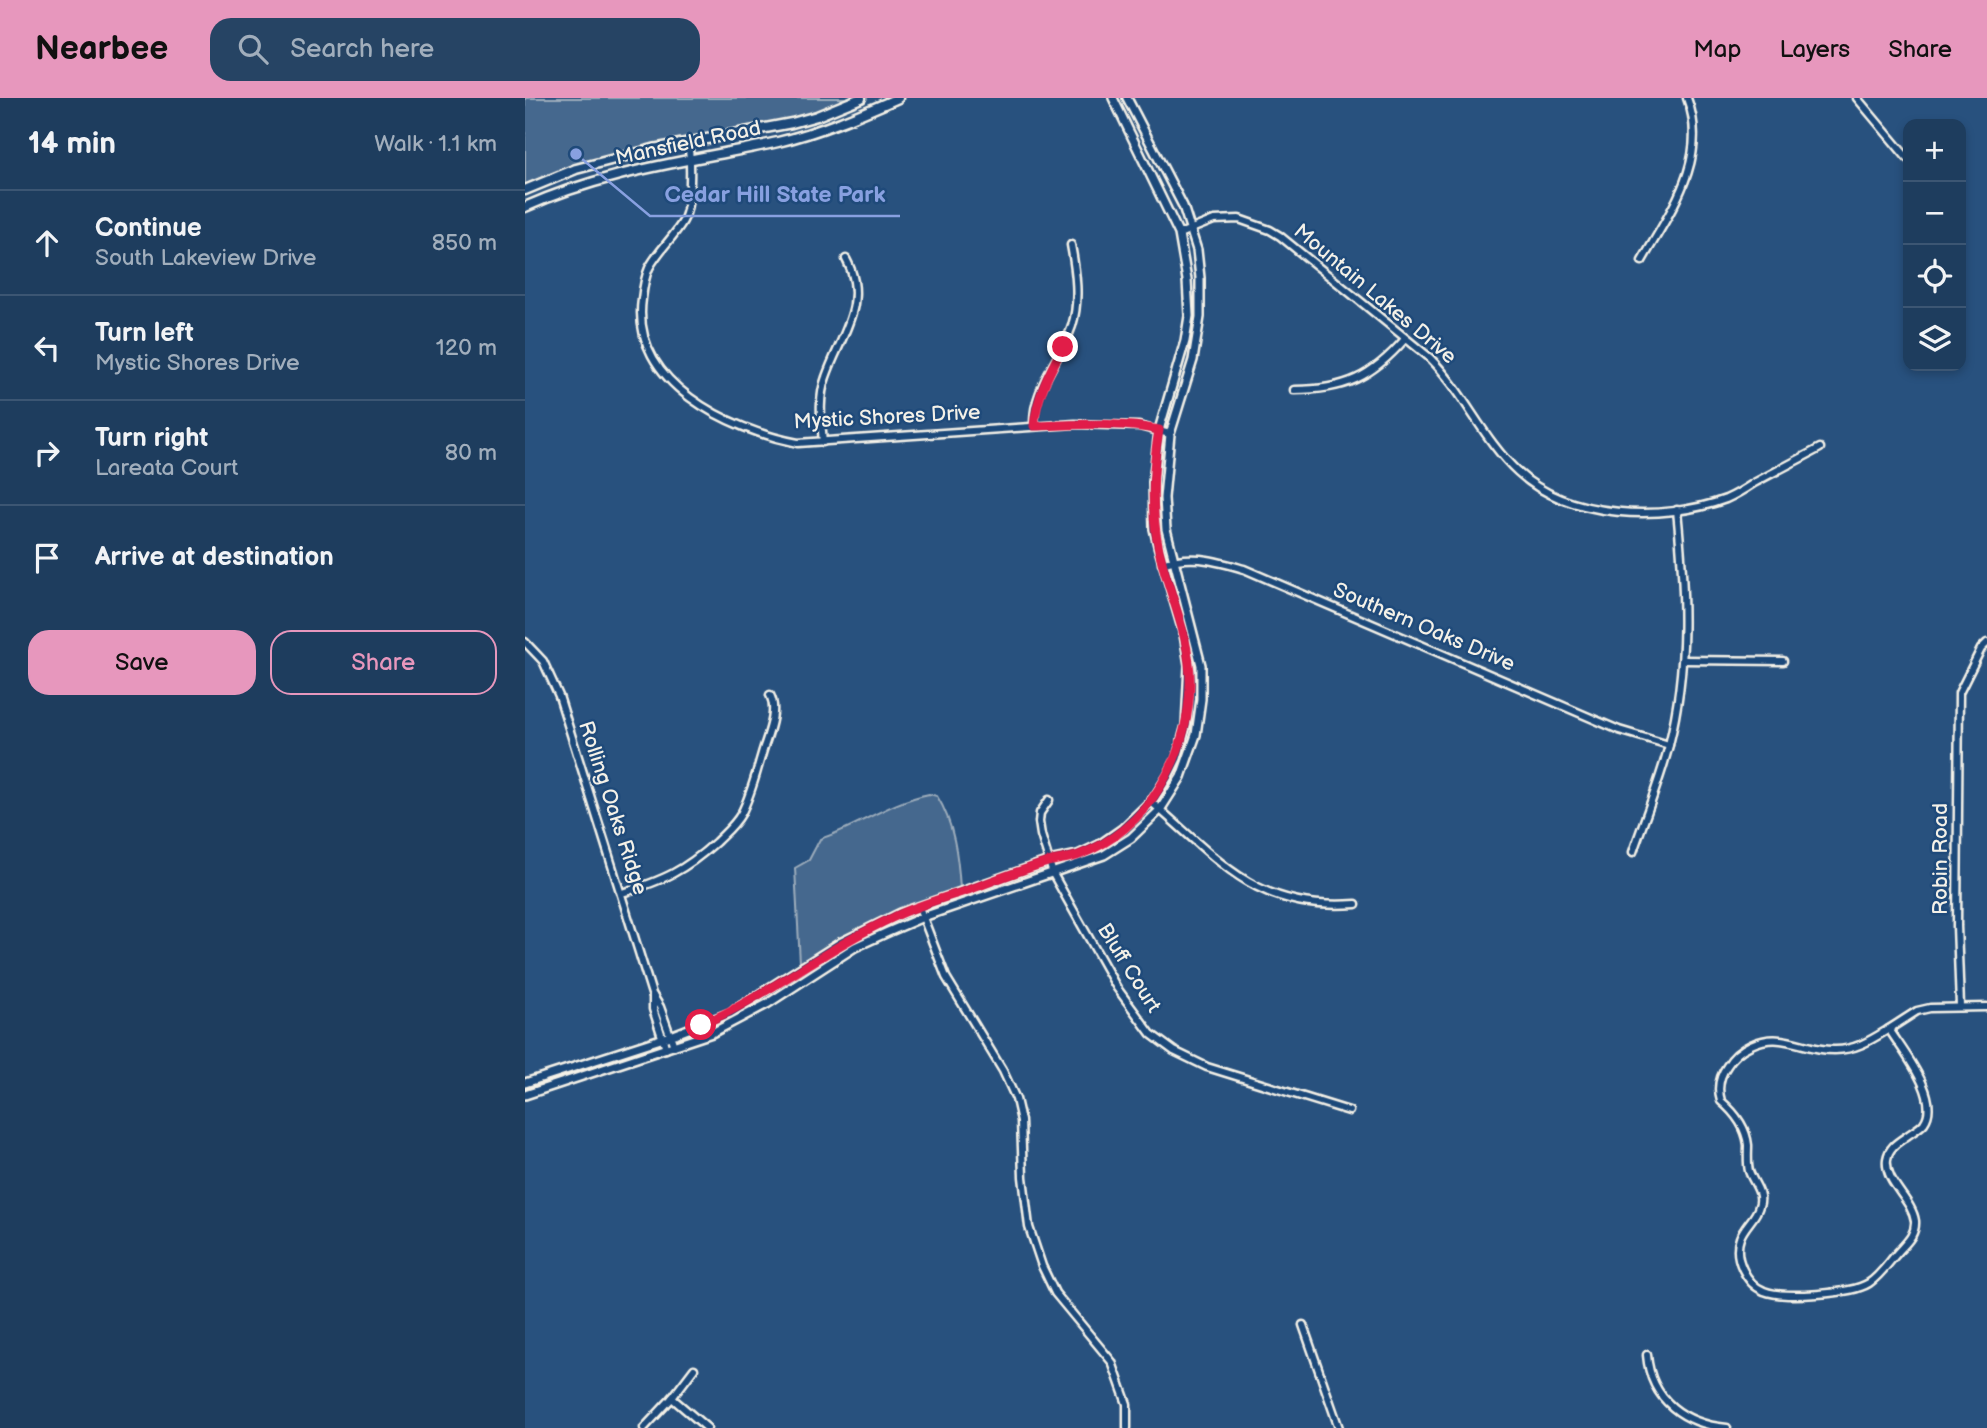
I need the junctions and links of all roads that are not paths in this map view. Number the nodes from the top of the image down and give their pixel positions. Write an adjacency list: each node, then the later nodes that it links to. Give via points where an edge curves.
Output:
1 (861, 98): 7 (main road, Mansfield Road, via 792,123)
2 (898, 98): 9 (main road, Mansfield Road, via 814,132)
3 (1113, 98): 13 (street)
4 (1127, 98): 12 (street)
5 (1687, 98): 16 (street, via 1695,129 1691,168)
6 (1857, 98): 8 (street)
7 (688, 142): 9 (street, Mystic Shores Drive); 10 (main road, Mansfield Road, via 576,169)
8 (1903, 153)
9 (691, 158): 11 (main road, Mansfield Road, via 583,184); 22 (street, Mystic Shores Drive, via 688,210 649,269 643,290 641,326 652,356 683,393 731,422 778,439)
10 (525, 190)
11 (525, 207)
12 (1191, 228): 13 (street, Mountain Lakes Drive); 17 (street, Mountain Lakes Drive, via 1214,219 1239,219 1270,230); 21 (street, via 1197,250 1200,317 1193,360)
13 (1179, 234): 20 (street, via 1187,280 1188,327)
14 (1070, 245): 19 (street, via 1076,274 1073,324 1036,404)
15 (846, 258): 22 (street, via 856,290 853,316 822,391)
16 (1642, 261)
17 (1405, 339): 18 (street, via 1377,367 1341,386); 24 (street, Mountain Lakes Drive, via 1447,375 1505,459 1540,489 1585,508 1612,513)
18 (1294, 390)
19 (1034, 426): 20 (street, Mystic Shores Drive, via 1116,425); 22 (street, Mystic Shores Drive)
20 (1159, 430): 21 (street, Mystic Shores Drive); 26 (street, via 1153,504)
21 (1170, 434): 25 (street, via 1164,498)
22 (823, 442)
23 (1819, 448): 24 (street, Mountain Lakes Drive, via 1727,499)
24 (1677, 510): 29 (street, via 1685,591)
25 (1173, 560): 26 (street, Southern Oaks Drive); 32 (street, Southern Oaks Drive, via 1205,558 1244,569 1619,730); 35 (street, via 1199,649 1202,699 1190,754)
26 (1162, 564): 34 (street, via 1184,635 1190,682 1177,758)
27 (525, 642): 39 (street, Rolling Oaks Ridge, via 543,661 559,695)
28 (1987, 643): 45 (street, Robin Road, via 1959,694)
29 (1683, 660): 30 (street); 32 (street)
30 (1783, 661)
31 (770, 695): 39 (street, via 770,730 735,823 679,872)
32 (1669, 746): 36 (street)
33 (1049, 800): 37 (street, Bluff Court, via 1039,822)
34 (1150, 801): 35 (street); 37 (street, via 1122,830 1099,845)
35 (1160, 810): 38 (street, via 1121,846); 40 (street, via 1255,887 1310,904)
36 (1633, 852)
37 (1049, 862): 38 (street, Bluff Court); 41 (street)
38 (1053, 874): 42 (street); 52 (street, Bluff Court, via 1117,988 1142,1024 1164,1045 1207,1067)
39 (622, 893): 48 (street, Rolling Oaks Ridge)
40 (1356, 904)
41 (919, 907): 42 (street); 43 (street, via 840,943)
42 (923, 917): 44 (street, via 855,947); 59 (street, via 946,977 1016,1099 1029,1227 1042,1266 1055,1293 1112,1362 1127,1404)
43 (795, 973): 44 (street); 48 (street, via 730,1013)
44 (801, 982): 49 (street, via 740,1020)
45 (1960, 1006): 46 (street); 47 (street, via 1917,1011)
46 (1987, 1007)
47 (1889, 1029): 47 (street, via 1929,1102 1923,1125 1892,1146 1887,1156 1890,1175 1912,1209 1915,1227 1910,1239 1872,1281 1854,1291 1766,1292 1752,1284 1739,1254 1739,1239 1760,1199 1749,1170 1746,1136 1733,1111 1721,1101 1718,1087 1723,1071 1733,1056 1763,1040 1781,1039 1832,1051 1859,1047)
48 (666, 1037): 49 (street, Rolling Oaks Ridge); 50 (street)
49 (670, 1048): 51 (street)
50 (525, 1083)
51 (525, 1094)
52 (1349, 1111)
53 (1303, 1325): 60 (street)
54 (1647, 1356): 61 (street, via 1652,1376 1671,1408 1700,1424)
55 (694, 1369): 56 (street)
56 (672, 1398): 57 (street); 58 (street)
57 (644, 1428)
58 (707, 1428)
59 (1127, 1428)
60 (1339, 1428)
61 (1727, 1428)

